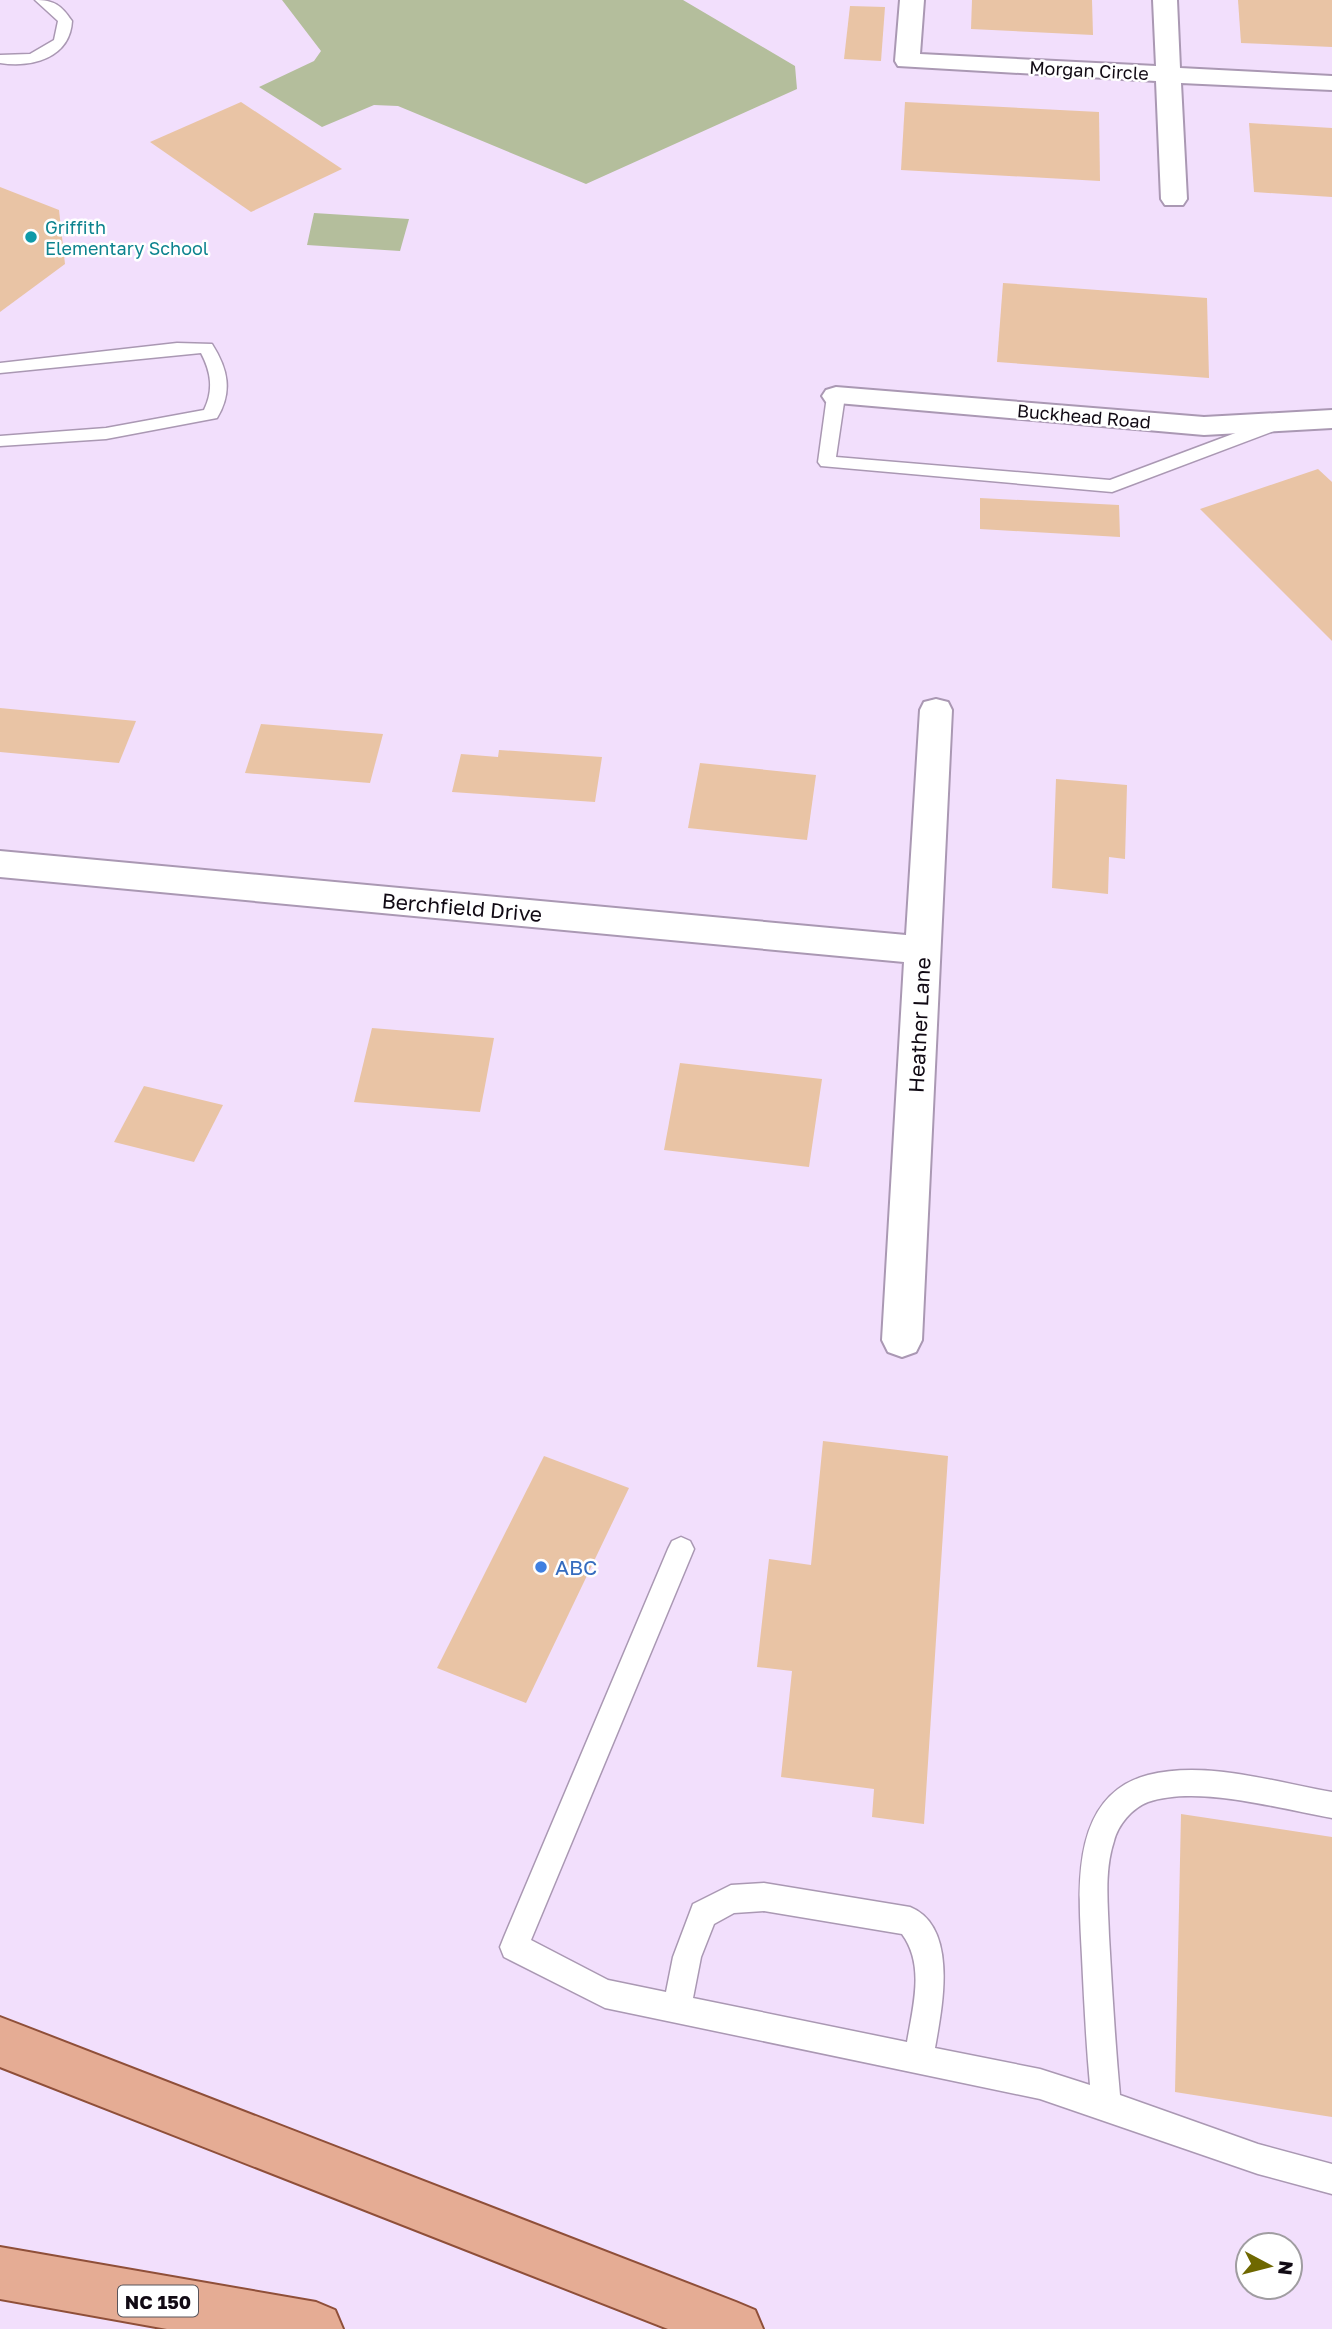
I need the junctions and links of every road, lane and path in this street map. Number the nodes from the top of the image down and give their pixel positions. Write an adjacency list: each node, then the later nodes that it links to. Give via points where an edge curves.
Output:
1 (43, 0): 4 (lane, via 65,21 61,40 29,60)
2 (912, 0): 5 (street, Morgan Circle, via 907,61)
3 (1165, 0): 5 (street)
4 (0, 59)
5 (1169, 75): 6 (street, Morgan Circle); 7 (street)
6 (1332, 83)
7 (1174, 199)
8 (0, 368): 12 (lane, via 206,348 217,365 220,398 211,414 181,422)
9 (836, 396): 10 (street, Buckhead Road, via 1204,426); 10 (lane, via 827,461 1112,486)
10 (1289, 419): 11 (street, Buckhead Road)
11 (1332, 419)
12 (0, 441)
13 (936, 710): 15 (street, Heather Lane)
14 (0, 864): 15 (street, Berchfield Drive)
15 (923, 950): 16 (street, Heather Lane)
16 (902, 1340)
17 (681, 1549): 19 (lane, via 514,1947 605,1994)
18 (1332, 1805): 22 (lane, via 1238,1789 1176,1785 1129,1796 1115,1810 1098,1845 1094,1876)
19 (677, 2008): 21 (lane); 21 (lane, via 687,1957 703,1914 731,1899 764,1898 911,1921 924,1934 932,1966)
20 (0, 2042): 26 (main road)
21 (919, 2058): 22 (lane)
22 (1106, 2102): 23 (lane, via 1166,2129 1292,2171)
23 (1332, 2179)
24 (0, 2273): 25 (main road, NC 150)
25 (316, 2329)
26 (736, 2329)

